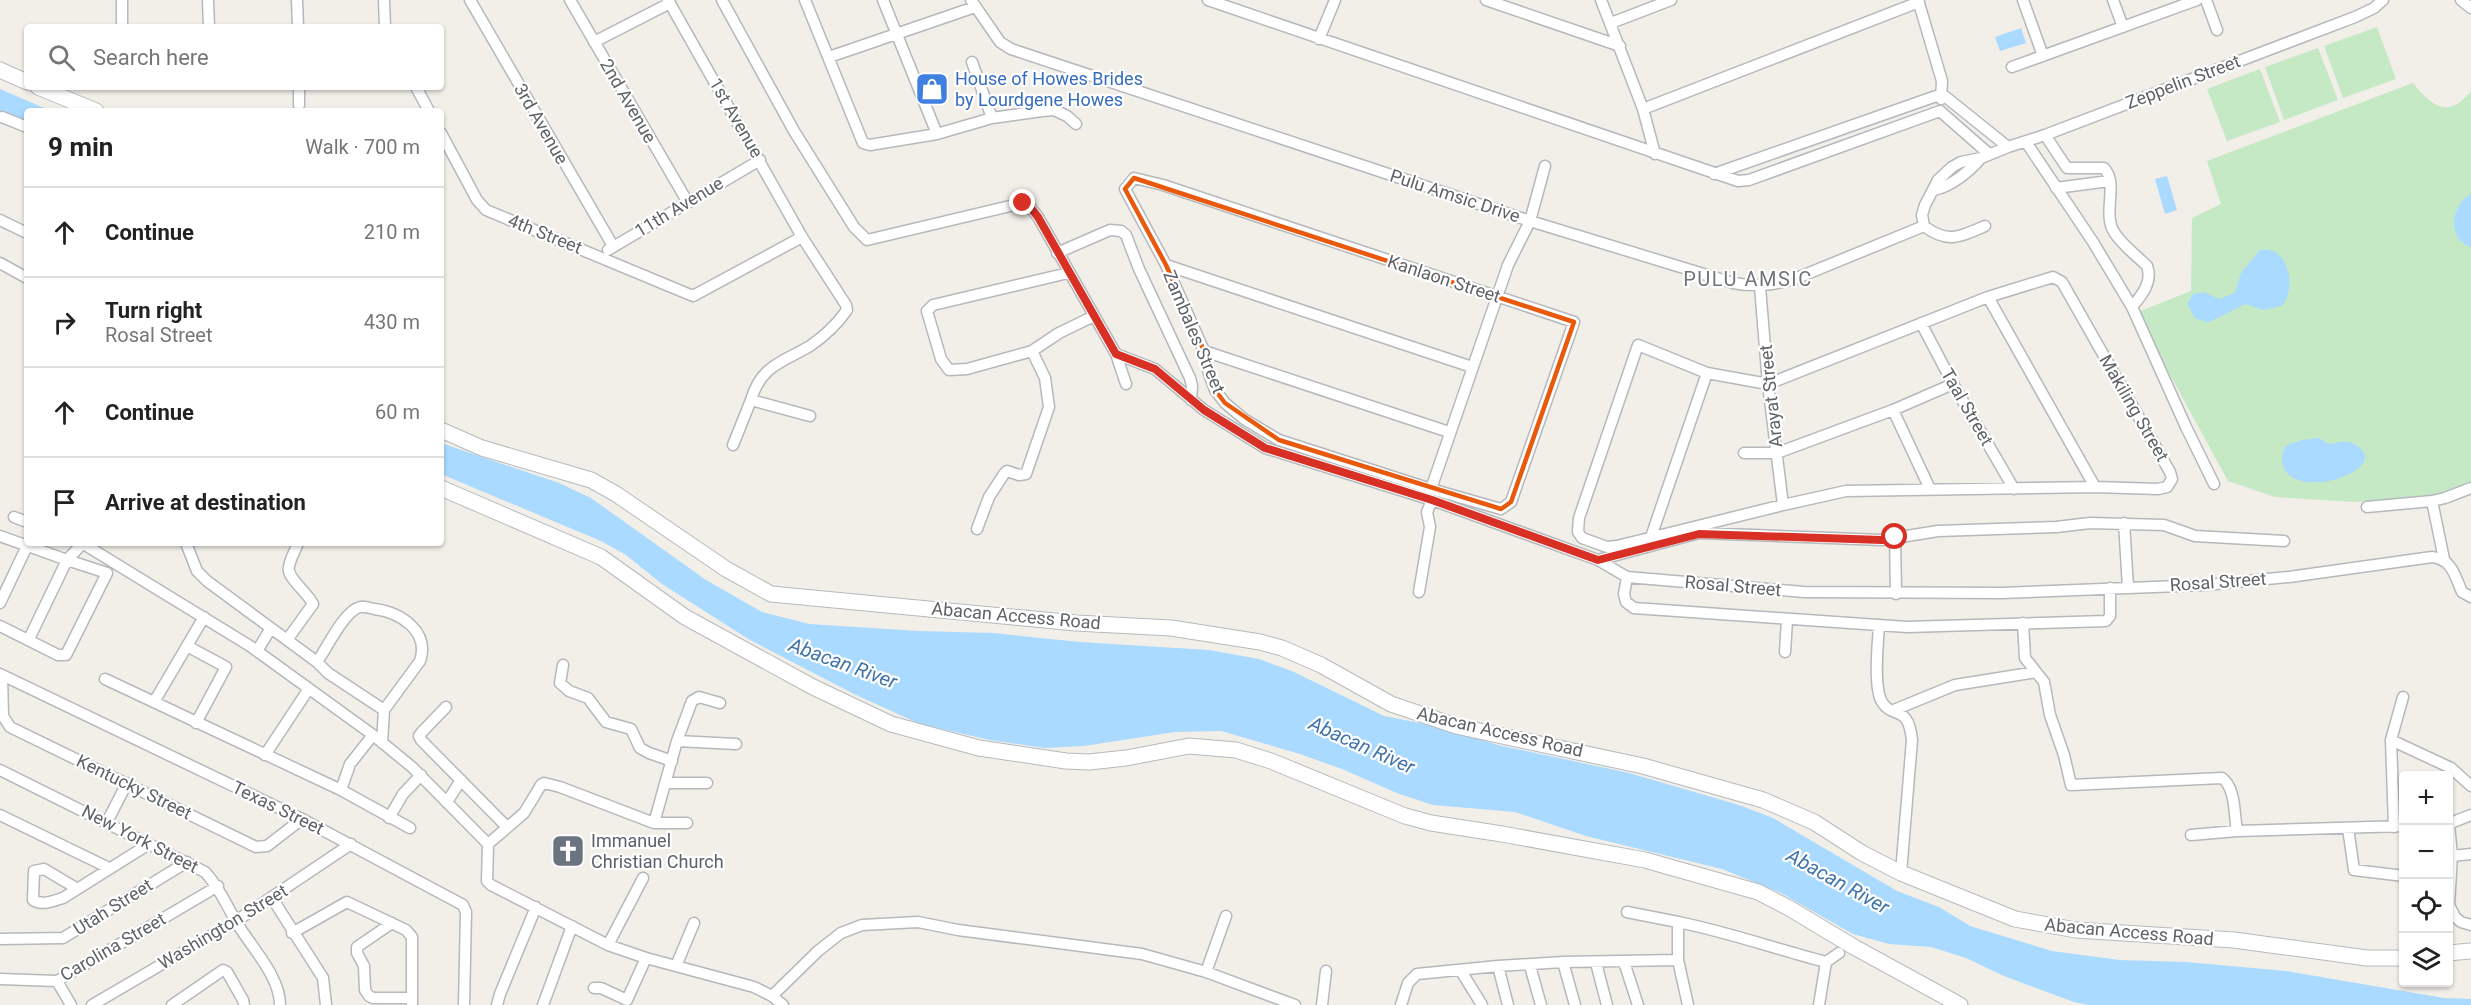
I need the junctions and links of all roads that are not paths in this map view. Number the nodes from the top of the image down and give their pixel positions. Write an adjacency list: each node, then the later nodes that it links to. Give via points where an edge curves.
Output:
1 (122, 0): 27 (street)
2 (208, 0): 28 (street)
3 (297, 0): 29 (street)
4 (384, 0): 30 (street)
5 (470, 0): 78 (street, 3rd Avenue)
6 (570, 0): 35 (street, 2nd Avenue)
7 (722, 0): 79 (street, via 794,130 854,226 867,240 1023,203 1038,217)
8 (805, 0): 38 (street)
9 (883, 0): 33 (street)
10 (1208, 0): 24 (street)
11 (1335, 0): 34 (street)
12 (1486, 0): 36 (street)
13 (1601, 0): 26 (street)
14 (1671, 0): 26 (street)
15 (2023, 0): 37 (street)
16 (2113, 0): 31 (street)
17 (2197, 0): 31 (street)
18 (2206, 0): 32 (street)
19 (2383, 0): 59 (street, Zeppelin Street, via 2355,17)
20 (2461, 0): 25 (street)
21 (1918, 1): 46 (street, via 1942,81); 50 (street)
22 (669, 2): 35 (street); 65 (street, 1st Avenue)
23 (973, 4): 33 (street); 73 (street, Pulu Amsic Drive, via 1000,42 1011,49)
24 (1238, 5): 34 (street)
25 (2471, 8)
26 (1611, 23): 36 (street)
27 (122, 24)
28 (209, 24)
29 (298, 24)
30 (385, 24)
31 (2124, 27): 37 (street)
32 (2217, 30)
33 (897, 36): 38 (street); 58 (street)
34 (1320, 39): 63 (street)
35 (594, 42): 71 (street, 2nd Avenue)
36 (1620, 46): 50 (street)
37 (2043, 56): 40 (street)
38 (829, 57): 58 (street, via 863,142 870,145)
39 (972, 62): 54 (street)
40 (2012, 67)
41 (0, 70): 42 (street)
42 (24, 81)
43 (45, 90): 48 (street)
44 (299, 90): 47 (street)
45 (418, 90): 49 (street)
46 (1942, 94): 51 (street); 52 (street); 67 (street)
47 (299, 105)
48 (89, 108)
49 (427, 108)
50 (1643, 109): 63 (street)
51 (1940, 111): 57 (street); 67 (street, via 1749,180)
52 (1967, 114): 57 (street); 62 (street)
53 (2, 117): 56 (street)
54 (992, 118): 55 (street, via 1054,110); 58 (street)
55 (1076, 124)
56 (24, 126)
57 (1958, 127): 64 (street)
58 (937, 134)
59 (2045, 135): 61 (street, Zeppelin Street); 68 (street, via 2067,168 2104,168)
60 (444, 139): 80 (street, 4th Street, via 486,210)
61 (2026, 142): 62 (street, Zeppelin Street); 69 (street)
62 (2007, 147): 64 (street, Zeppelin Street)
63 (1656, 154): 67 (street)
64 (1985, 156): 74 (street, Zeppelin Street, via 1961,162 1938,180 1925,205)
65 (760, 160): 71 (street, 11th Avenue); 77 (street, 1st Avenue)
66 (1545, 166): 73 (street)
67 (1714, 174)
68 (2109, 181): 69 (street); 88 (street, via 2109,213 2114,232 2149,272 2146,286)
69 (2056, 188): 88 (street)
70 (1125, 189): 82 (street, Zambales Street); 86 (street, Kanlaon Street, via 1134,178 1144,180)
71 (687, 201): 78 (street, 11th Avenue)
72 (0, 220): 76 (street)
73 (1530, 221): 85 (street, Pulu Amsic Drive, via 1733,283); 86 (street)
74 (1924, 226): 75 (street, via 1949,239); 85 (street, Pulu Amsic Drive, via 1792,280)
75 (1985, 226)
76 (24, 232)
77 (802, 237): 80 (street, 4th Street, via 693,296); 99 (street, 1st Avenue, via 847,310 810,345 765,371)
78 (613, 246): 80 (street, 11th Avenue)
79 (1058, 253): 83 (street); 100 (street, via 1110,230 1126,235 1190,378)
80 (600, 256)
81 (0, 263): 84 (street)
82 (1166, 265): 92 (street, Zambales Street); 94 (street)
83 (1068, 273): 89 (street); 91 (street, via 933,305 927,312 941,359 949,370 967,369)
84 (24, 276)
85 (1760, 287): 97 (street, Arayat Street)
86 (1497, 297): 94 (street); 118 (street, Kanlaon Street, via 1574,322 1511,502)
87 (1988, 297): 90 (street, Makiling Street); 109 (street); 109 (street, Makiling Street, via 2046,278 2062,282 2172,479 2167,487 2158,489)
88 (2132, 307): 108 (street)
89 (1094, 316): 91 (street); 93 (street)
90 (1921, 323): 97 (street, Makiling Street); 98 (street, Taal Street)
91 (1032, 351): 122 (street, via 1045,378 1049,407 1026,474 1004,474 989,497)
92 (1204, 351): 104 (street); 114 (street, Zambales Street, via 1215,390 1244,419 1280,440)
93 (1116, 354): 96 (street); 100 (street, Rosal Street, via 1155,369)
94 (1472, 367): 104 (street)
95 (1707, 373): 97 (street); 124 (street); 124 (street, Makiling Street, via 1638,345 1579,518 1578,532 1581,538 1607,547)
96 (1126, 384)
97 (1768, 384): 107 (street, Arayat Street)
98 (1953, 384): 101 (street); 113 (street, Taal Street)
99 (751, 400): 102 (street); 105 (street)
100 (1191, 400): 114 (street, Rosal Street, via 1265,448)
101 (1893, 410): 107 (street); 112 (street)
102 (810, 416)
103 (444, 431): 203 (street, Abacan Access Road, via 482,448 591,480 771,594 1076,623 1171,628 1271,645 1321,665 1391,704 1456,726 1643,766 1773,803 1814,822)
104 (1449, 432): 114 (street)
105 (733, 445)
106 (1744, 453): 107 (street)
107 (1777, 453): 116 (street, Arayat Street)
108 (2214, 484)
109 (2096, 487): 113 (street, Makiling Street)
110 (2471, 488): 115 (street)
111 (444, 489): 264 (street, via 601,557 685,617 891,724 979,748 1066,761 1126,758 1189,746 1236,750 1405,816 1645,861 1758,892)
112 (1930, 489): 113 (street, Makiling Street); 116 (street, Makiling Street, via 1846,491)
113 (2014, 489)
114 (1432, 495): 118 (street, Zambales Street); 135 (street, Rosal Street); 139 (street, via 1427,512 1431,527)
115 (2432, 501): 117 (street); 133 (street)
116 (1782, 505): 124 (street, Makiling Street)
117 (2367, 507)
118 (1502, 509)
119 (14, 518): 120 (street)
120 (24, 521)
121 (2124, 523): 125 (street, via 1938,531); 126 (street, via 2164,525 2210,538); 137 (street)
122 (977, 529)
123 (0, 536): 127 (street)
124 (1651, 537)
125 (1895, 537): 135 (street, via 1882,540 1699,534); 140 (street)
126 (2284, 541)
127 (24, 545)
128 (27, 546): 134 (street); 142 (street)
129 (80, 546): 134 (street)
130 (88, 546): 143 (street)
131 (187, 546): 148 (street, via 197,571 207,581)
132 (297, 546): 150 (street, via 289,574 313,604)
133 (2444, 559): 137 (street, Rosal Street, via 2432,557 2205,585); 141 (street, via 2462,592)
134 (67, 560): 149 (street); 149 (street, via 107,573 66,655 58,656)
135 (1598, 560): 136 (street, Rosal Street)
136 (1627, 577): 140 (street, Rosal Street); 144 (street, via 1624,594 1626,602 1634,608)
137 (2128, 587): 138 (street, Rosal Street)
138 (2110, 588): 140 (street, Rosal Street); 145 (street, via 2110,616 2106,621)
139 (1419, 592)
140 (1896, 594)
141 (2471, 597)
142 (0, 603)
143 (204, 616): 151 (street); 152 (street)
144 (1787, 620): 146 (street); 153 (street)
145 (2023, 623): 146 (street); 156 (street, via 2025,658)
146 (1879, 625): 165 (street, via 1878,689 1881,700)
147 (0, 626): 149 (street)
148 (271, 628): 150 (street); 152 (street)
149 (29, 639)
150 (287, 640): 154 (street)
151 (187, 646): 161 (street); 166 (street, via 226,668)
152 (256, 651): 159 (street)
153 (1785, 652)
154 (317, 662): 164 (street); 164 (street, via 347,615 360,607 388,611 408,621 415,628 422,654)
155 (563, 665): 172 (street, via 560,683 569,691 588,698 606,723 631,729 640,748)
156 (2036, 672): 165 (street, via 1955,685); 194 (street, via 2044,682 2071,785 2222,778 2231,791)
157 (1, 675): 176 (street, Kentucky Street, via 3,716 10,727); 184 (street, Texas Street)
158 (105, 679): 161 (street)
159 (308, 690): 167 (street); 171 (street)
160 (2403, 697): 168 (street)
161 (154, 702): 166 (street)
162 (720, 703): 169 (street, via 694,698)
163 (446, 707): 175 (street, via 419,736)
164 (384, 710): 167 (street)
165 (1894, 710): 203 (street, via 1906,717 1912,740)
166 (196, 723): 171 (street)
167 (378, 739): 174 (street); 180 (street, via 350,764)
168 (2391, 740): 179 (street, via 2451,768); 191 (street)
169 (677, 741): 170 (street); 172 (street)
170 (736, 744)
171 (264, 755): 180 (street)
172 (672, 761): 177 (street)
173 (0, 770): 186 (street, New York Street)
174 (420, 775): 181 (street); 185 (street)
175 (460, 780): 181 (street); 190 (street)
176 (127, 783): 184 (street, Kentucky Street, via 256,847 267,846); 186 (street)
177 (667, 783): 178 (street); 188 (street)
178 (707, 783)
179 (2471, 786)
180 (341, 790): 185 (street)
181 (447, 802): 198 (street)
182 (0, 815): 202 (street)
183 (2471, 815): 187 (street)
184 (302, 819): 197 (street, Texas Street)
185 (389, 819): 192 (street)
186 (107, 822): 196 (street, New York Street)
187 (2453, 822)
188 (654, 823): 189 (street); 190 (street, via 544,783 524,813)
189 (687, 823)
190 (507, 826): 198 (street)
191 (2399, 826): 193 (street)
192 (410, 828)
193 (2348, 828): 194 (street); 204 (street, via 2354,870)
194 (2236, 831): 195 (street)
195 (2191, 835)
196 (149, 844): 201 (street, New York Street); 202 (street)
197 (351, 844): 208 (street, Washington Street); 249 (street, Texas Street, via 463,905)
198 (488, 844): 209 (street, via 487,881)
199 (2471, 854): 200 (street)
200 (2453, 856)
201 (187, 862): 206 (street, New York Street); 220 (street, Utah Street, via 63,938)
202 (109, 868): 207 (street)
203 (1901, 873): 226 (street, Abacan Access Road, via 1991,910 2052,927 2234,940 2367,958)
204 (2399, 876)
205 (643, 878): 221 (street)
206 (218, 885): 213 (street, New York Street); 239 (street, Carolina Street)
207 (76, 888)
208 (272, 898): 213 (street, Washington Street); 219 (street)
209 (536, 907): 218 (street); 250 (street)
210 (1628, 912): 215 (street)
211 (2453, 913): 217 (street)
212 (1226, 916): 237 (street)
213 (236, 921): 244 (street, Washington Street); 247 (street, New York Street, via 272,978)
214 (392, 922): 219 (street, via 346,902); 242 (street, via 412,937); 242 (street, via 357,947 364,966 365,990 373,998)
215 (1678, 922): 227 (street); 230 (street)
216 (694, 924): 232 (street)
217 (2471, 925)
218 (572, 926): 221 (street); 251 (street)
219 (292, 933): 248 (street, via 323,978)
220 (0, 939)
221 (608, 945): 225 (street)
222 (2471, 951): 224 (street)
223 (1839, 953): 230 (street)
224 (2453, 953)
225 (646, 958): 232 (street); 240 (street, via 627,1000)
226 (2399, 958)
227 (1678, 960): 229 (street); 262 (street)
228 (1563, 962): 231 (street); 234 (street); 259 (street)
229 (1624, 962): 231 (street); 261 (street)
230 (1826, 962): 263 (street)
231 (1596, 963): 260 (street)
232 (676, 966): 241 (street, via 754,987)
233 (1498, 966): 234 (street); 236 (street); 257 (street)
234 (1530, 966): 258 (street)
235 (1326, 971): 254 (street)
236 (1461, 971): 255 (street, via 1417,974 1408,983); 256 (street)
237 (1206, 972): 241 (street, via 1125,950 918,922 862,925 841,933 818,951); 253 (street)
238 (0, 979): 239 (street, Carolina Street)
239 (57, 981): 243 (street)
240 (594, 988)
241 (772, 996): 252 (street)
242 (412, 1002)
243 (71, 1005)
244 (92, 1005)
245 (172, 1005): 246 (street, via 223,970)
246 (244, 1005)
247 (280, 1005)
248 (326, 1005)
249 (464, 1005)
250 (497, 1005)
251 (543, 1005)
252 (783, 1005)
253 (1295, 1005)
254 (1322, 1005)
255 (1401, 1005)
256 (1482, 1005)
257 (1508, 1005)
258 (1541, 1005)
259 (1575, 1005)
260 (1607, 1005)
261 (1638, 1005)
262 (1688, 1005)
263 (1819, 1005)
264 (1960, 1005)

